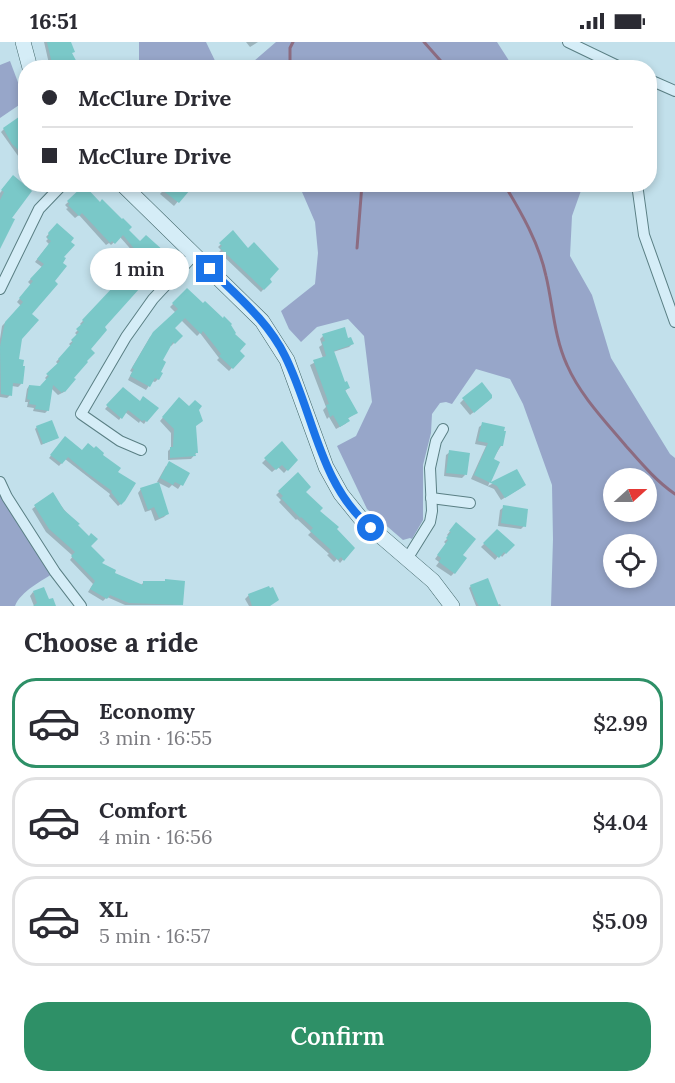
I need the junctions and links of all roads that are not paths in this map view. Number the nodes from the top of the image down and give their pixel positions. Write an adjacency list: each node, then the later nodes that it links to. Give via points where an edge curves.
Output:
1 (23, 42): 3 (street)
2 (568, 42): 4 (street)
3 (28, 60)
4 (605, 60)
5 (657, 84): 6 (street)
6 (675, 91)
7 (55, 192): 11 (street, via 39,209)
8 (130, 192): 10 (street)
9 (638, 192): 12 (street, via 644,234)
10 (194, 255): 14 (street, via 153,299 81,414 120,441); 18 (street, via 272,335 290,366 336,485 358,516)
11 (0, 289)
12 (675, 322)
13 (443, 429): 16 (street, via 432,454)
14 (141, 450)
15 (0, 482): 19 (street, via 55,572)
16 (431, 498): 17 (street); 18 (street, via 430,522)
17 (470, 503)
18 (407, 559): 20 (street, via 433,581)
19 (81, 606)
20 (452, 606)

